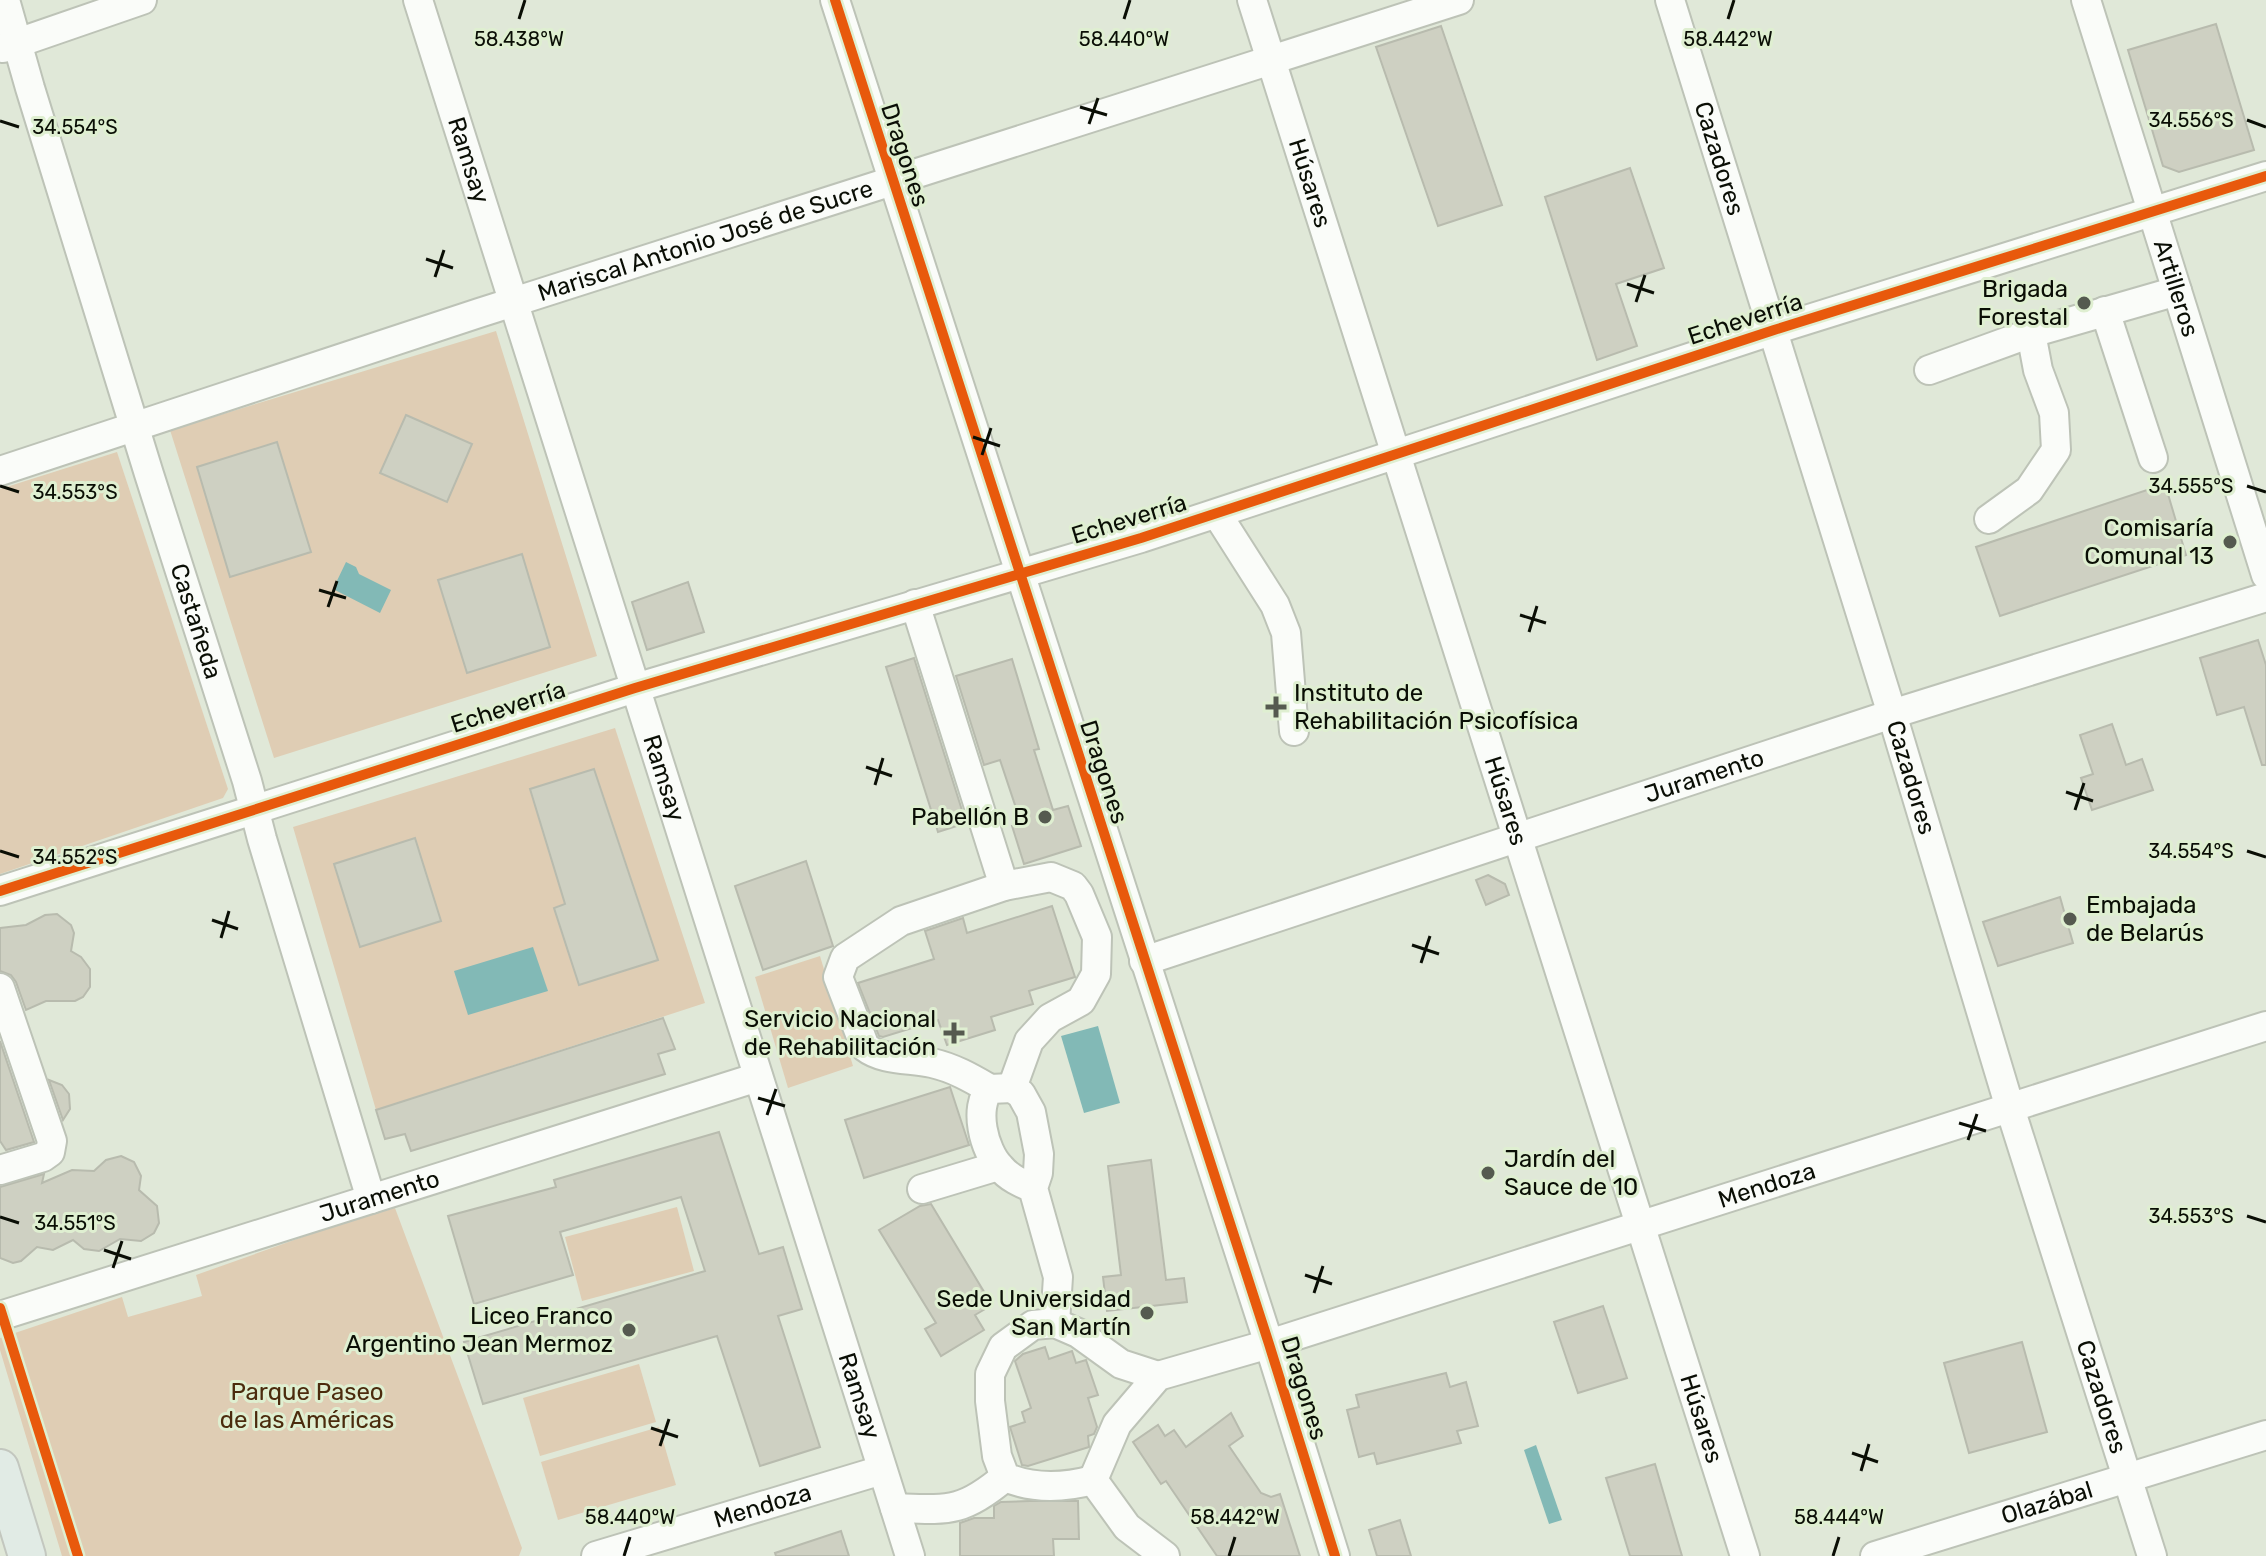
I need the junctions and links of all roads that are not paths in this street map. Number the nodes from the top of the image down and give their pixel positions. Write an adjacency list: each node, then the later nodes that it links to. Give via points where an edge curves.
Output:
1 (5, 0): 9 (street, Castañeda)
2 (142, 0): 9 (street)
3 (418, 0): 15 (street, Ramsay)
4 (835, 0): 12 (street, Dragones)
5 (1252, 0): 10 (street, Húsares)
6 (1459, 0): 10 (street, Mariscal Antonio José de Sucre)
7 (1670, 0): 17 (street, Cazadores)
8 (2086, 0): 13 (street, Artilleros)
9 (9, 46): 20 (street, Castañeda)
10 (1271, 61): 12 (street, Mariscal Antonio José de Sucre); 21 (street, Húsares)
11 (2266, 176): 13 (street, Echeverría)
12 (893, 182): 15 (street, Mariscal Antonio José de Sucre); 26 (street, Dragones)
13 (2152, 212): 14 (street, Artilleros); 17 (street, Echeverría)
14 (2177, 291): 16 (street); 27 (street, Artilleros)
15 (514, 304): 20 (street, Mariscal Antonio José de Sucre); 30 (street, Ramsay)
16 (2105, 311): 18 (street); 22 (street)
17 (1774, 330): 21 (street, Echeverría); 31 (street, Cazadores)
18 (2031, 333): 19 (street); 25 (street, via 2054,413 2056,450 2029,490)
19 (1929, 370)
20 (134, 426): 23 (street, Mariscal Antonio José de Sucre); 33 (street, Castañeda)
21 (1398, 456): 24 (street, Echeverría); 34 (street, Húsares)
22 (2153, 458)
23 (0, 471)
24 (1217, 514): 26 (street, Echeverría); 32 (street, via 1275,605 1286,633)
25 (1989, 519)
26 (1019, 572): 29 (street, Echeverría); 37 (street, Dragones)
27 (2266, 575)
28 (2266, 597): 31 (street, Juramento)
29 (915, 604): 30 (street, Echeverría); 35 (street)
30 (635, 688): 33 (street, Echeverría); 41 (street, Ramsay)
31 (1892, 714): 34 (street, Juramento); 43 (street, Cazadores)
32 (1294, 731)
33 (254, 809): 36 (street, Echeverría); 48 (street, Castañeda)
34 (1520, 838): 37 (street, Juramento); 49 (street, Húsares)
35 (1004, 886): 42 (street, via 1051,877 1073,886 1097,937 1096,974 1081,1001 1050,1018 1029,1041); 42 (street, via 901,921 845,958 838,977 865,1047 874,1054 940,1066)
36 (0, 891)
37 (1144, 961): 52 (street, Dragones)
38 (0, 988): 39 (street)
39 (6, 1023): 45 (street, via 52,1141 43,1157)
40 (2266, 1026): 43 (street, Mendoza)
41 (758, 1077): 48 (street, Juramento); 56 (street, Ramsay)
42 (1001, 1088): 44 (street, via 983,1100 981,1116); 46 (street, via 1021,1094 1031,1112 1039,1154)
43 (2010, 1108): 49 (street, Mendoza); 58 (street, Cazadores)
44 (998, 1166): 46 (street); 47 (street)
45 (0, 1170)
46 (1033, 1188): 51 (street, via 1058,1277)
47 (922, 1189)
48 (371, 1199): 50 (street, Juramento)
49 (1639, 1226): 52 (street, Mendoza); 66 (street, Húsares)
50 (0, 1316)
51 (1055, 1323): 53 (street, via 1121,1364); 57 (street, via 1033,1325 1003,1347 990,1374 997,1456)
52 (1269, 1344): 53 (street, Mendoza); 65 (street, Dragones)
53 (1158, 1376): 59 (street, via 1117,1424)
54 (2266, 1435): 58 (street, Olazábal)
55 (0, 1468): 61 (main road)
56 (882, 1470): 60 (street, Ramsay); 62 (street, Mendoza)
57 (1005, 1477): 59 (street, via 1042,1485); 60 (street, via 980,1498 946,1510)
58 (2128, 1479): 67 (street, Olazábal); 68 (street, Cazadores)
59 (1093, 1480): 64 (street, via 1127,1527)
60 (895, 1508): 63 (street, Ramsay)
61 (27, 1556)
62 (596, 1556)
63 (910, 1556)
64 (1165, 1556)
65 (1335, 1556)
66 (1745, 1556)
67 (1875, 1556)
68 (2152, 1556)

